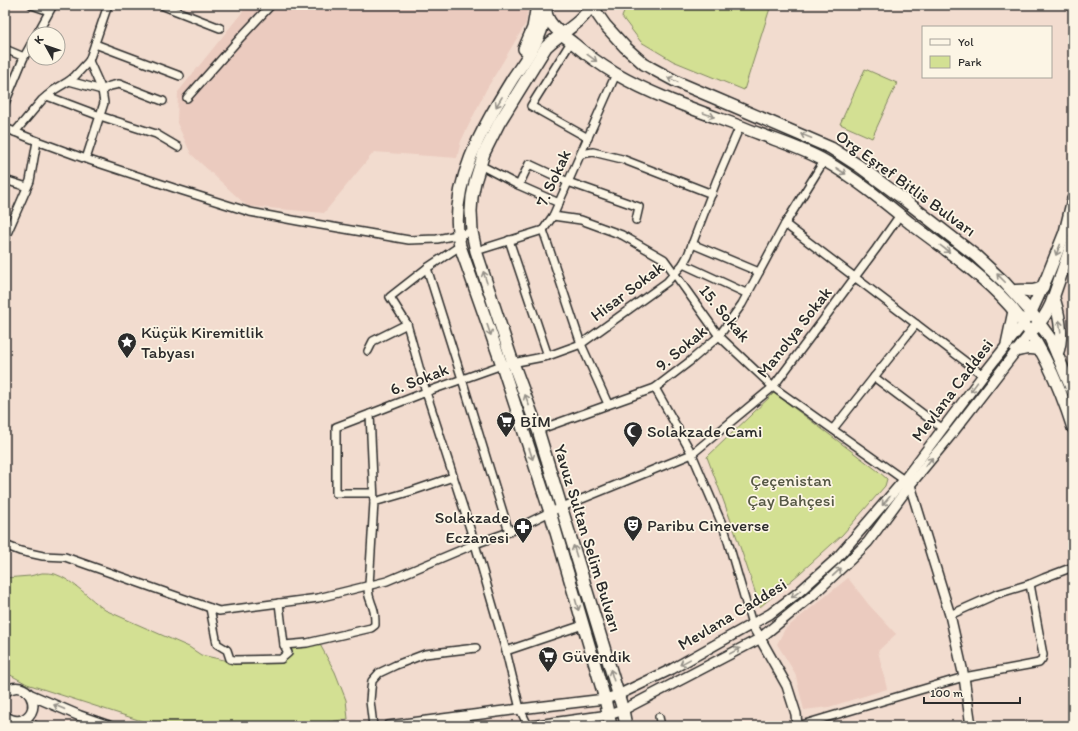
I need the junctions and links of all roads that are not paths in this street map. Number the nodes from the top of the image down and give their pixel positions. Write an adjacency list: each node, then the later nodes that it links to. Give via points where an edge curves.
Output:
1 (32, 5): 7 (street)
2 (108, 5): 13 (street)
3 (161, 5): 10 (street)
4 (271, 5): 24 (street)
5 (537, 5): 18 (main road, via 533,28 520,59)
6 (591, 5): 11 (main road, Yavuz Sultan Selim Bulvarı, via 578,23); 63 (main road, Org Eşref Bitlis Bulvarı, one-way to 6, via 976,256 842,154 821,142 677,82 644,64 605,25)
7 (51, 8): 9 (street)
8 (546, 9): 11 (main road, via 551,23); 18 (main road, Yavuz Sultan Selim Bulvarı, via 541,31)
9 (42, 26)
10 (220, 28)
11 (562, 34): 12 (main road); 37 (main road, Yavuz Sultan Selim Bulvarı, via 546,47 530,72 499,123)
12 (571, 42): 19 (main road, one-way to 19); 31 (street, via 531,106)
13 (95, 44): 17 (street); 20 (street)
14 (5, 49): 16 (street)
15 (26, 53): 16 (street)
16 (24, 57): 26 (street)
17 (89, 61): 21 (street); 22 (street)
18 (519, 69): 54 (main road, Yavuz Sultan Selim Bulvarı, one-way to 54, via 488,121 466,169 458,209)
19 (616, 74): 28 (main road, one-way to 28, via 652,92); 31 (street, 7. Sokak)
20 (180, 76)
21 (69, 81): 22 (street); 23 (street)
22 (102, 90): 25 (street, via 119,84); 27 (street, via 104,103)
23 (47, 96): 27 (street); 30 (street)
24 (187, 98)
25 (163, 101)
26 (5, 103)
27 (100, 116): 33 (street, via 156,134); 35 (street)
28 (740, 126): 36 (main road); 42 (street, Hisar Sokak)
29 (5, 128): 30 (street)
30 (15, 132): 32 (street)
31 (588, 138): 34 (street, 7. Sokak)
32 (36, 141): 35 (street); 41 (street)
33 (178, 147)
34 (581, 154): 39 (street, 7. Sokak); 42 (street, via 593,152 622,159)
35 (86, 159): 54 (street, via 250,212 409,240)
36 (824, 160): 45 (main road, one-way to 45); 48 (street, 9. Sokak)
37 (480, 165): 40 (street); 50 (main road, Yavuz Sultan Selim Bulvarı, via 472,197)
38 (5, 180): 41 (street)
39 (568, 182): 40 (street, via 529,164); 44 (street, 7. Sokak); 47 (street, via 639,208)
40 (519, 185): 44 (street)
41 (28, 187): 51 (street)
42 (712, 194): 55 (street, Hisar Sokak)
43 (1073, 199): 62 (main road, one-way to 62, via 1065,232)
44 (559, 203): 46 (street, 7. Sokak)
45 (900, 215): 61 (street, Manolya Sokak); 66 (main road, one-way to 66, via 972,269)
46 (553, 216): 49 (street, 7. Sokak); 60 (street, 15. Sokak, via 581,220 622,235 664,259)
47 (636, 220)
48 (785, 224): 59 (street, 9. Sokak); 61 (street)
49 (543, 230): 52 (street, 7. Sokak); 74 (street)
50 (472, 232): 54 (street); 56 (main road, Yavuz Sultan Selim Bulvarı)
51 (6, 233)
52 (509, 240): 56 (street, 7. Sokak); 79 (street)
53 (1073, 240): 65 (main road)
54 (459, 241): 58 (street); 81 (main road, Yavuz Sultan Selim Bulvarı, one-way to 81)
55 (692, 244): 57 (street, Hisar Sokak); 59 (street)
56 (476, 251): 80 (main road, Yavuz Sultan Selim Bulvarı, one-way to 56)
57 (683, 264): 60 (street, Hisar Sokak); 64 (street)
58 (427, 268): 69 (street, via 390,297); 84 (street)
59 (759, 272): 64 (street, 9. Sokak)
60 (675, 274): 73 (street, 15. Sokak); 74 (street, Hisar Sokak)
61 (855, 277): 70 (street); 85 (street, Manolya Sokak)
62 (1043, 287): 63 (main road, via 1032,291); 67 (main road)
63 (1013, 291): 67 (main road, Org Eşref Bitlis Bulvarı)
64 (748, 294): 73 (street, 9. Sokak)
65 (1054, 298): 71 (main road); 78 (main road, one-way to 65, via 1061,336)
66 (1014, 311): 68 (main road); 75 (main road)
67 (1031, 312): 68 (main road); 71 (main road, Org Eşref Bitlis Bulvarı)
68 (1024, 323): 72 (main road); 75 (street, Mevlana Caddesi)
69 (407, 324): 77 (street, via 373,341); 87 (street)
70 (916, 324): 82 (street); 83 (street)
71 (1040, 324): 72 (main road); 78 (main road, Org Eşref Bitlis Bulvarı)
72 (1030, 333): 75 (street, Mevlana Caddesi); 76 (main road)
73 (719, 336): 85 (street, 15. Sokak); 86 (street, 9. Sokak)
74 (581, 344): 79 (street, Hisar Sokak); 89 (street)
75 (1012, 348): 76 (main road); 82 (street, Mevlana Caddesi); 97 (street, Mevlana Caddesi, one-way to 75, via 951,435)
76 (1040, 350): 91 (main road)
77 (368, 351)
78 (1057, 354): 88 (main road, Org Eşref Bitlis Bulvarı)
79 (548, 356): 80 (street, Hisar Sokak)
80 (513, 363): 81 (street, 6. Sokak); 94 (main road, Yavuz Sultan Selim Bulvarı, one-way to 80)
81 (502, 365): 84 (street, 6. Sokak); 101 (main road, Yavuz Sultan Selim Bulvarı, one-way to 101)
82 (983, 375): 93 (street, Mevlana Caddesi, one-way to 93)
83 (874, 377): 92 (street); 93 (street)
84 (462, 379): 87 (street, 6. Sokak); 102 (street)
85 (773, 386): 92 (street, 15. Sokak); 95 (street, Manolya Sokak)
86 (655, 388): 89 (street, 9. Sokak); 95 (street)
87 (426, 392): 90 (street, 6. Sokak); 96 (street)
88 (1073, 392)
89 (608, 404): 94 (street, 9. Sokak)
90 (370, 414): 98 (street); 98 (street, 6. Sokak, via 336,427 336,493)
91 (1073, 428)
92 (833, 429): 97 (street, 15. Sokak)
93 (942, 429): 97 (street, Mevlana Caddesi)
94 (538, 430): 100 (main road, Yavuz Sultan Selim Bulvarı)
95 (692, 454): 100 (street, Manolya Sokak); 111 (street, via 725,531)
96 (453, 477): 99 (street); 103 (street)
97 (907, 482): 110 (street); 111 (street, Mevlana Caddesi, one-way to 111, via 836,559 799,592); 113 (street, Mevlana Caddesi, one-way to 97, via 868,542)
98 (373, 493): 99 (street)
99 (374, 502): 107 (street)
100 (562, 507): 101 (street, Manolya Sokak); 121 (main road, Yavuz Sultan Selim Bulvarı, one-way to 100)
101 (550, 512): 102 (street, Manolya Sokak); 112 (main road, Yavuz Sultan Selim Bulvarı, one-way to 112)
102 (509, 532): 103 (street, Manolya Sokak)
103 (475, 544): 107 (street, Manolya Sokak, via 387,581); 116 (street)
104 (5, 545): 109 (street, Manolya Sokak, via 43,556 65,556)
105 (1073, 567): 106 (street)
106 (1030, 584): 110 (street, via 997,594); 117 (street, via 1043,655 1041,661 1037,664)
107 (369, 585): 108 (street, Manolya Sokak, via 318,598); 114 (street, via 369,597 375,613 375,625 371,628 306,643)
108 (279, 603): 109 (street, Manolya Sokak, via 219,611); 114 (street)
109 (210, 608): 114 (street, via 217,644 227,650 230,659 281,659 288,653)
110 (950, 615): 117 (street)
111 (752, 624): 113 (street); 121 (street, Mevlana Caddesi, one-way to 121, via 672,669)
112 (583, 625): 116 (street); 123 (main road, Yavuz Sultan Selim Bulvarı)
113 (760, 639): 125 (street, Mevlana Caddesi, one-way to 113); 138 (street, via 787,686)
114 (284, 645)
115 (476, 648): 132 (street, via 425,654 379,673 372,681 371,688)
116 (506, 651): 124 (street)
117 (964, 677): 138 (street); 139 (street)
118 (5, 684): 119 (street)
119 (15, 688): 120 (street); 122 (street, via 27,691)
120 (5, 692)
121 (618, 695): 123 (street, Mevlana Caddesi); 125 (main road, Yavuz Sultan Selim Bulvarı)
122 (31, 696): 129 (street, via 32,711 29,716); 131 (street, one-way to 122)
123 (605, 699): 124 (street, Mevlana Caddesi); 126 (main road, Yavuz Sultan Selim Bulvarı)
124 (520, 709): 133 (street, Mevlana Caddesi); 134 (street)
125 (623, 710): 126 (street, Mevlana Caddesi); 136 (main road, Yavuz Sultan Selim Bulvarı)
126 (609, 715): 134 (street, Mevlana Caddesi); 135 (main road, Yavuz Sultan Selim Bulvarı)
127 (5, 716): 129 (street, via 13,721)
128 (659, 717): 137 (street)
129 (19, 721): 130 (street)
130 (34, 726)
131 (109, 726)
132 (373, 726)
133 (388, 726)
134 (529, 726)
135 (611, 726)
136 (626, 726)
137 (661, 726)
138 (797, 726)
139 (972, 726)

